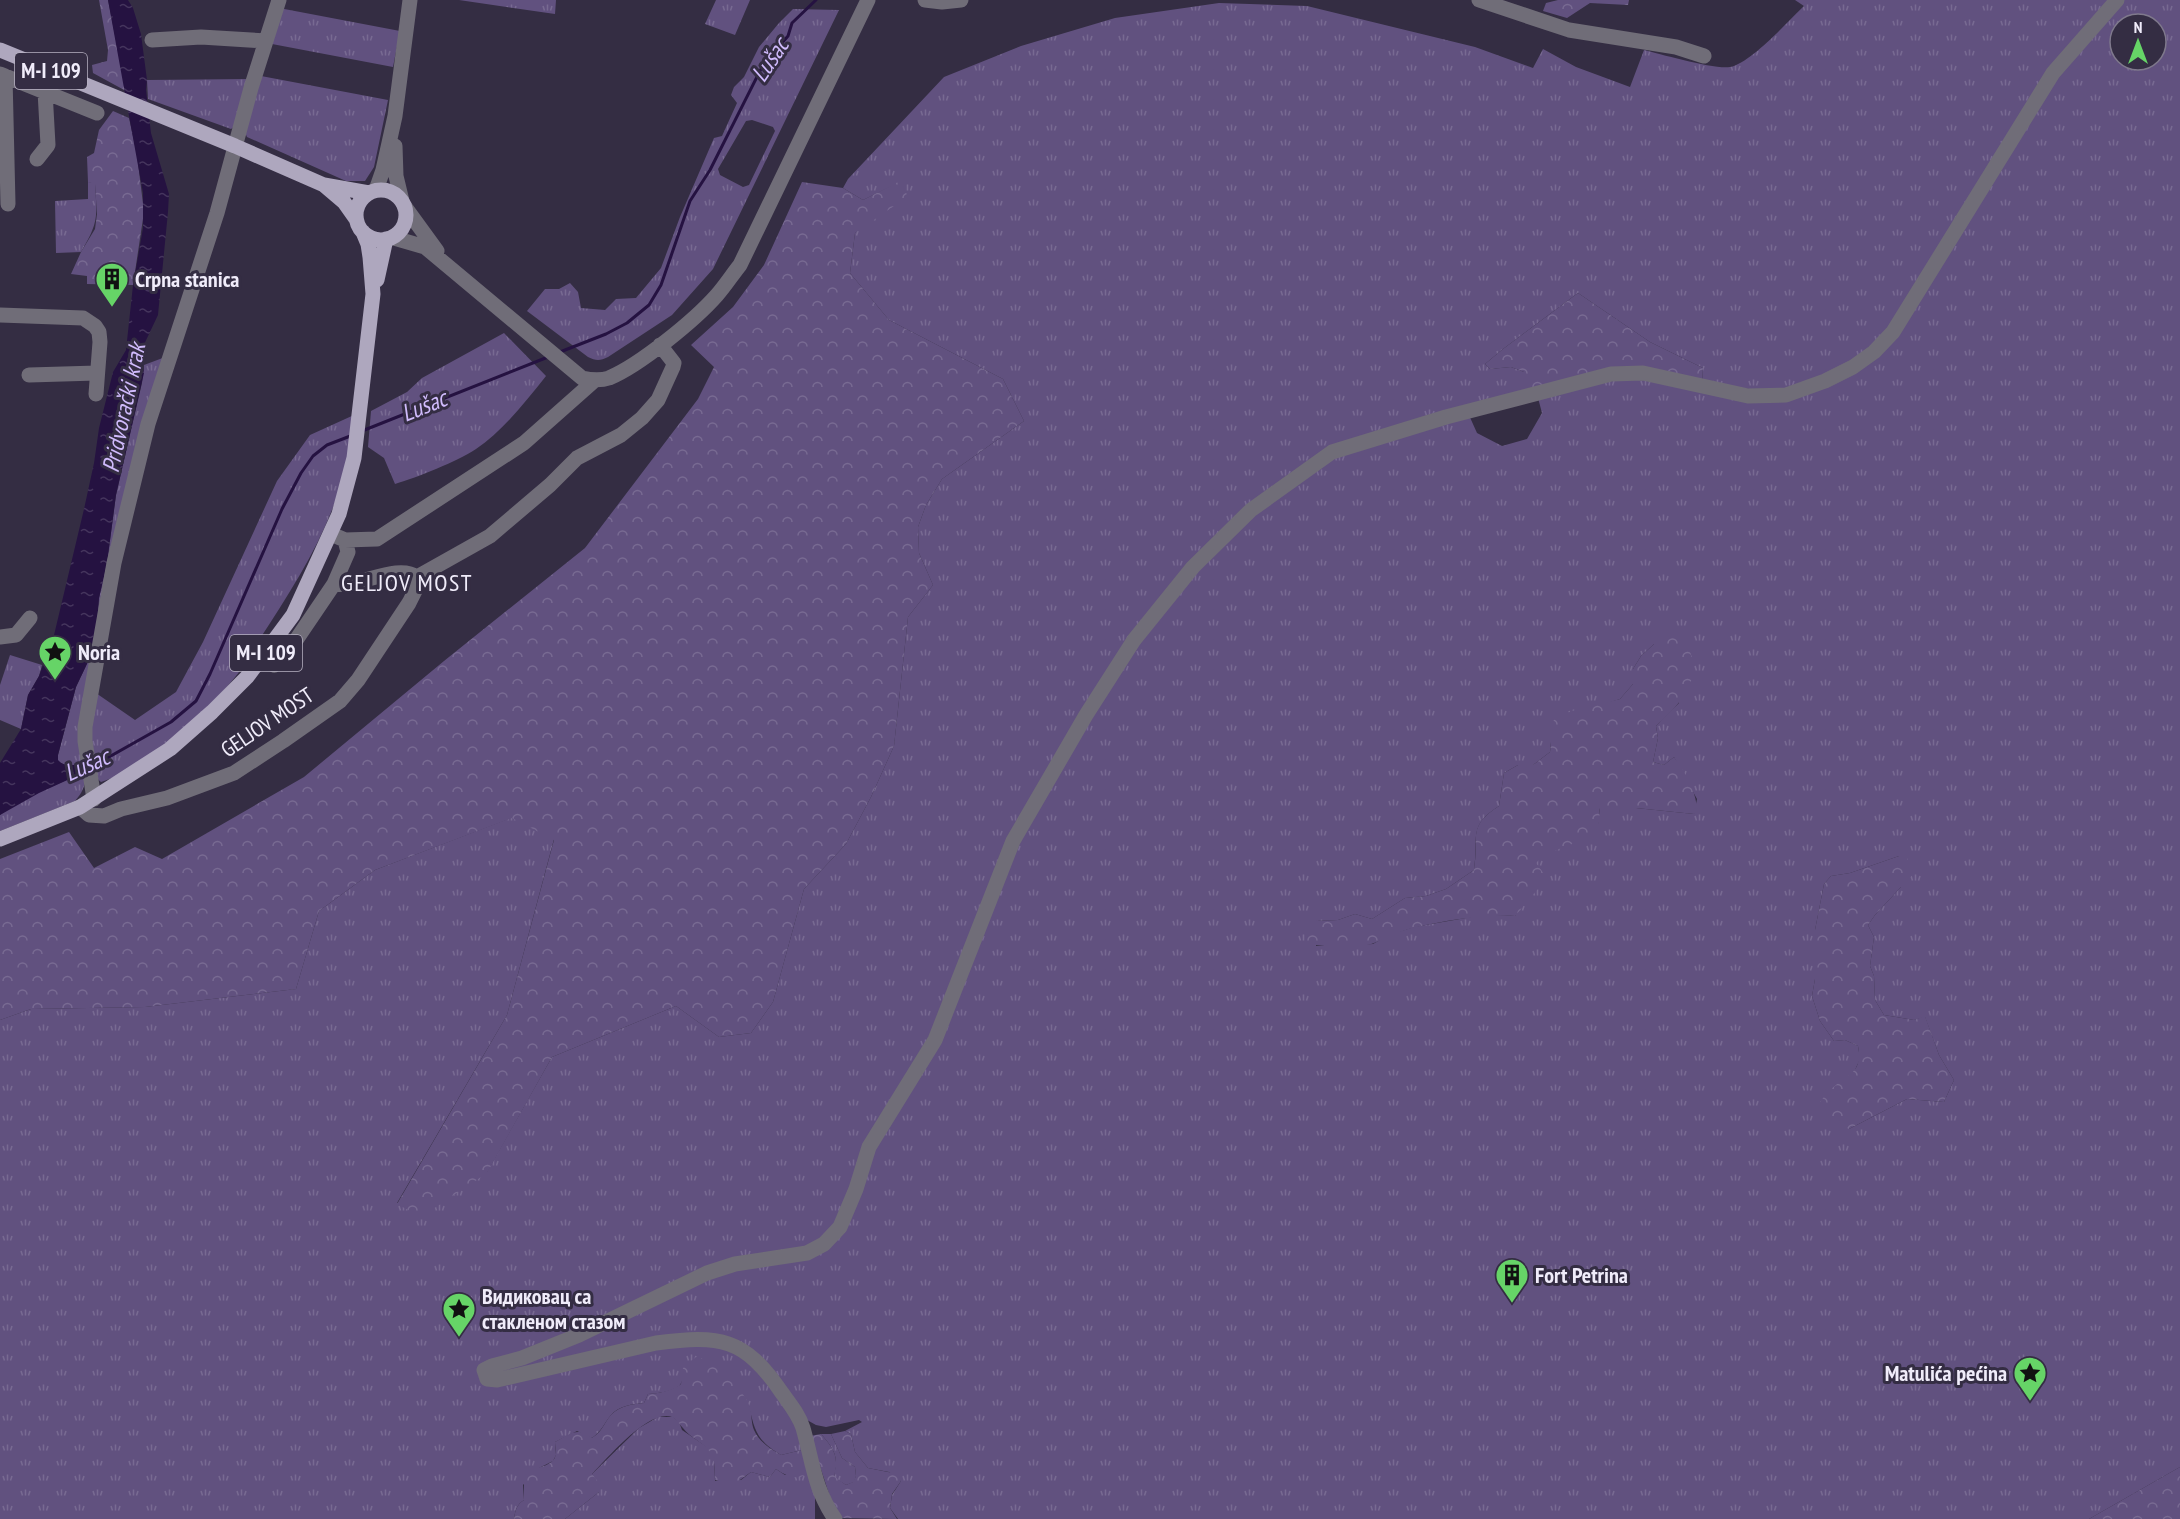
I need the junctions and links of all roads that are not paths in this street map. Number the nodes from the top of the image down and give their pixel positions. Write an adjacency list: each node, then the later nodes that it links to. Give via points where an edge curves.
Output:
1 (279, 0): 9 (street)
2 (410, 0): 15 (street)
3 (868, 0): 27 (street, via 740,265 717,295)
4 (925, 0): 5 (street)
5 (961, 0)
6 (1479, 0): 11 (street, via 1569,30 1676,47)
7 (2118, 0): 41 (street, via 2053,73 1893,332 1853,367 1786,395 1748,396 1643,373 1611,374 1566,384 1332,452 1251,510 1193,567 1134,639 1013,841 935,1040 869,1147 840,1227 824,1244 807,1253 735,1264 707,1273 570,1339 484,1370 487,1378 497,1380 656,1343 682,1340 735,1345 762,1366 796,1412 817,1484)
8 (152, 40): 9 (street, via 201,37)
9 (266, 41): 16 (street)
10 (0, 50): 16 (main road, M-I 109)
11 (1704, 56)
12 (2, 75): 13 (street); 20 (street)
13 (45, 91): 14 (street); 17 (street, via 48,145)
14 (97, 113)
15 (395, 116): 19 (street, via 383,170); 21 (street, via 395,161)
16 (235, 146): 18 (main road, M-I 109); 38 (street, via 145,434 114,564 85,727)
17 (37, 159)
18 (324, 185): 19 (main road, M-I 109); 22 (main road, M-I 109, via 345,202)
19 (372, 192): 21 (main road, M-I 109, via 390,192); 22 (main road, via 358,204)
20 (8, 204)
21 (403, 204): 23 (main road, M-I 109, via 405,223); 24 (street)
22 (359, 225): 23 (main road, via 369,237); 25 (main road, M-I 109, via 368,244)
23 (390, 239): 24 (street, via 423,246); 25 (main road, M-I 109)
24 (448, 265): 30 (street, via 562,363 582,378)
25 (373, 294): 32 (main road, M-I 109, via 357,443)
26 (0, 315): 28 (street, via 83,318 99,332)
27 (660, 345): 30 (street, via 609,378); 33 (street, via 674,363 658,400 642,418 621,435 577,458 490,536)
28 (97, 373): 29 (street); 31 (street)
29 (29, 375)
30 (594, 381): 32 (street, via 524,443 377,539)
31 (96, 394)
32 (338, 537): 34 (street, via 348,552); 37 (main road, M-I 109, via 297,608)
33 (417, 577): 34 (street, via 402,573 353,584); 39 (street, GELJOV MOST, via 409,603 358,680 340,701 283,741 234,773 167,798 104,816 89,814)
34 (334, 584): 37 (street, via 274,664)
35 (30, 618): 36 (street, via 16,634)
36 (0, 637)
37 (262, 658): 38 (main road, M-I 109, via 194,729)
38 (94, 799): 39 (main road, M-I 109)
39 (80, 807): 40 (main road, M-I 109)
40 (0, 839)
41 (835, 1519)

